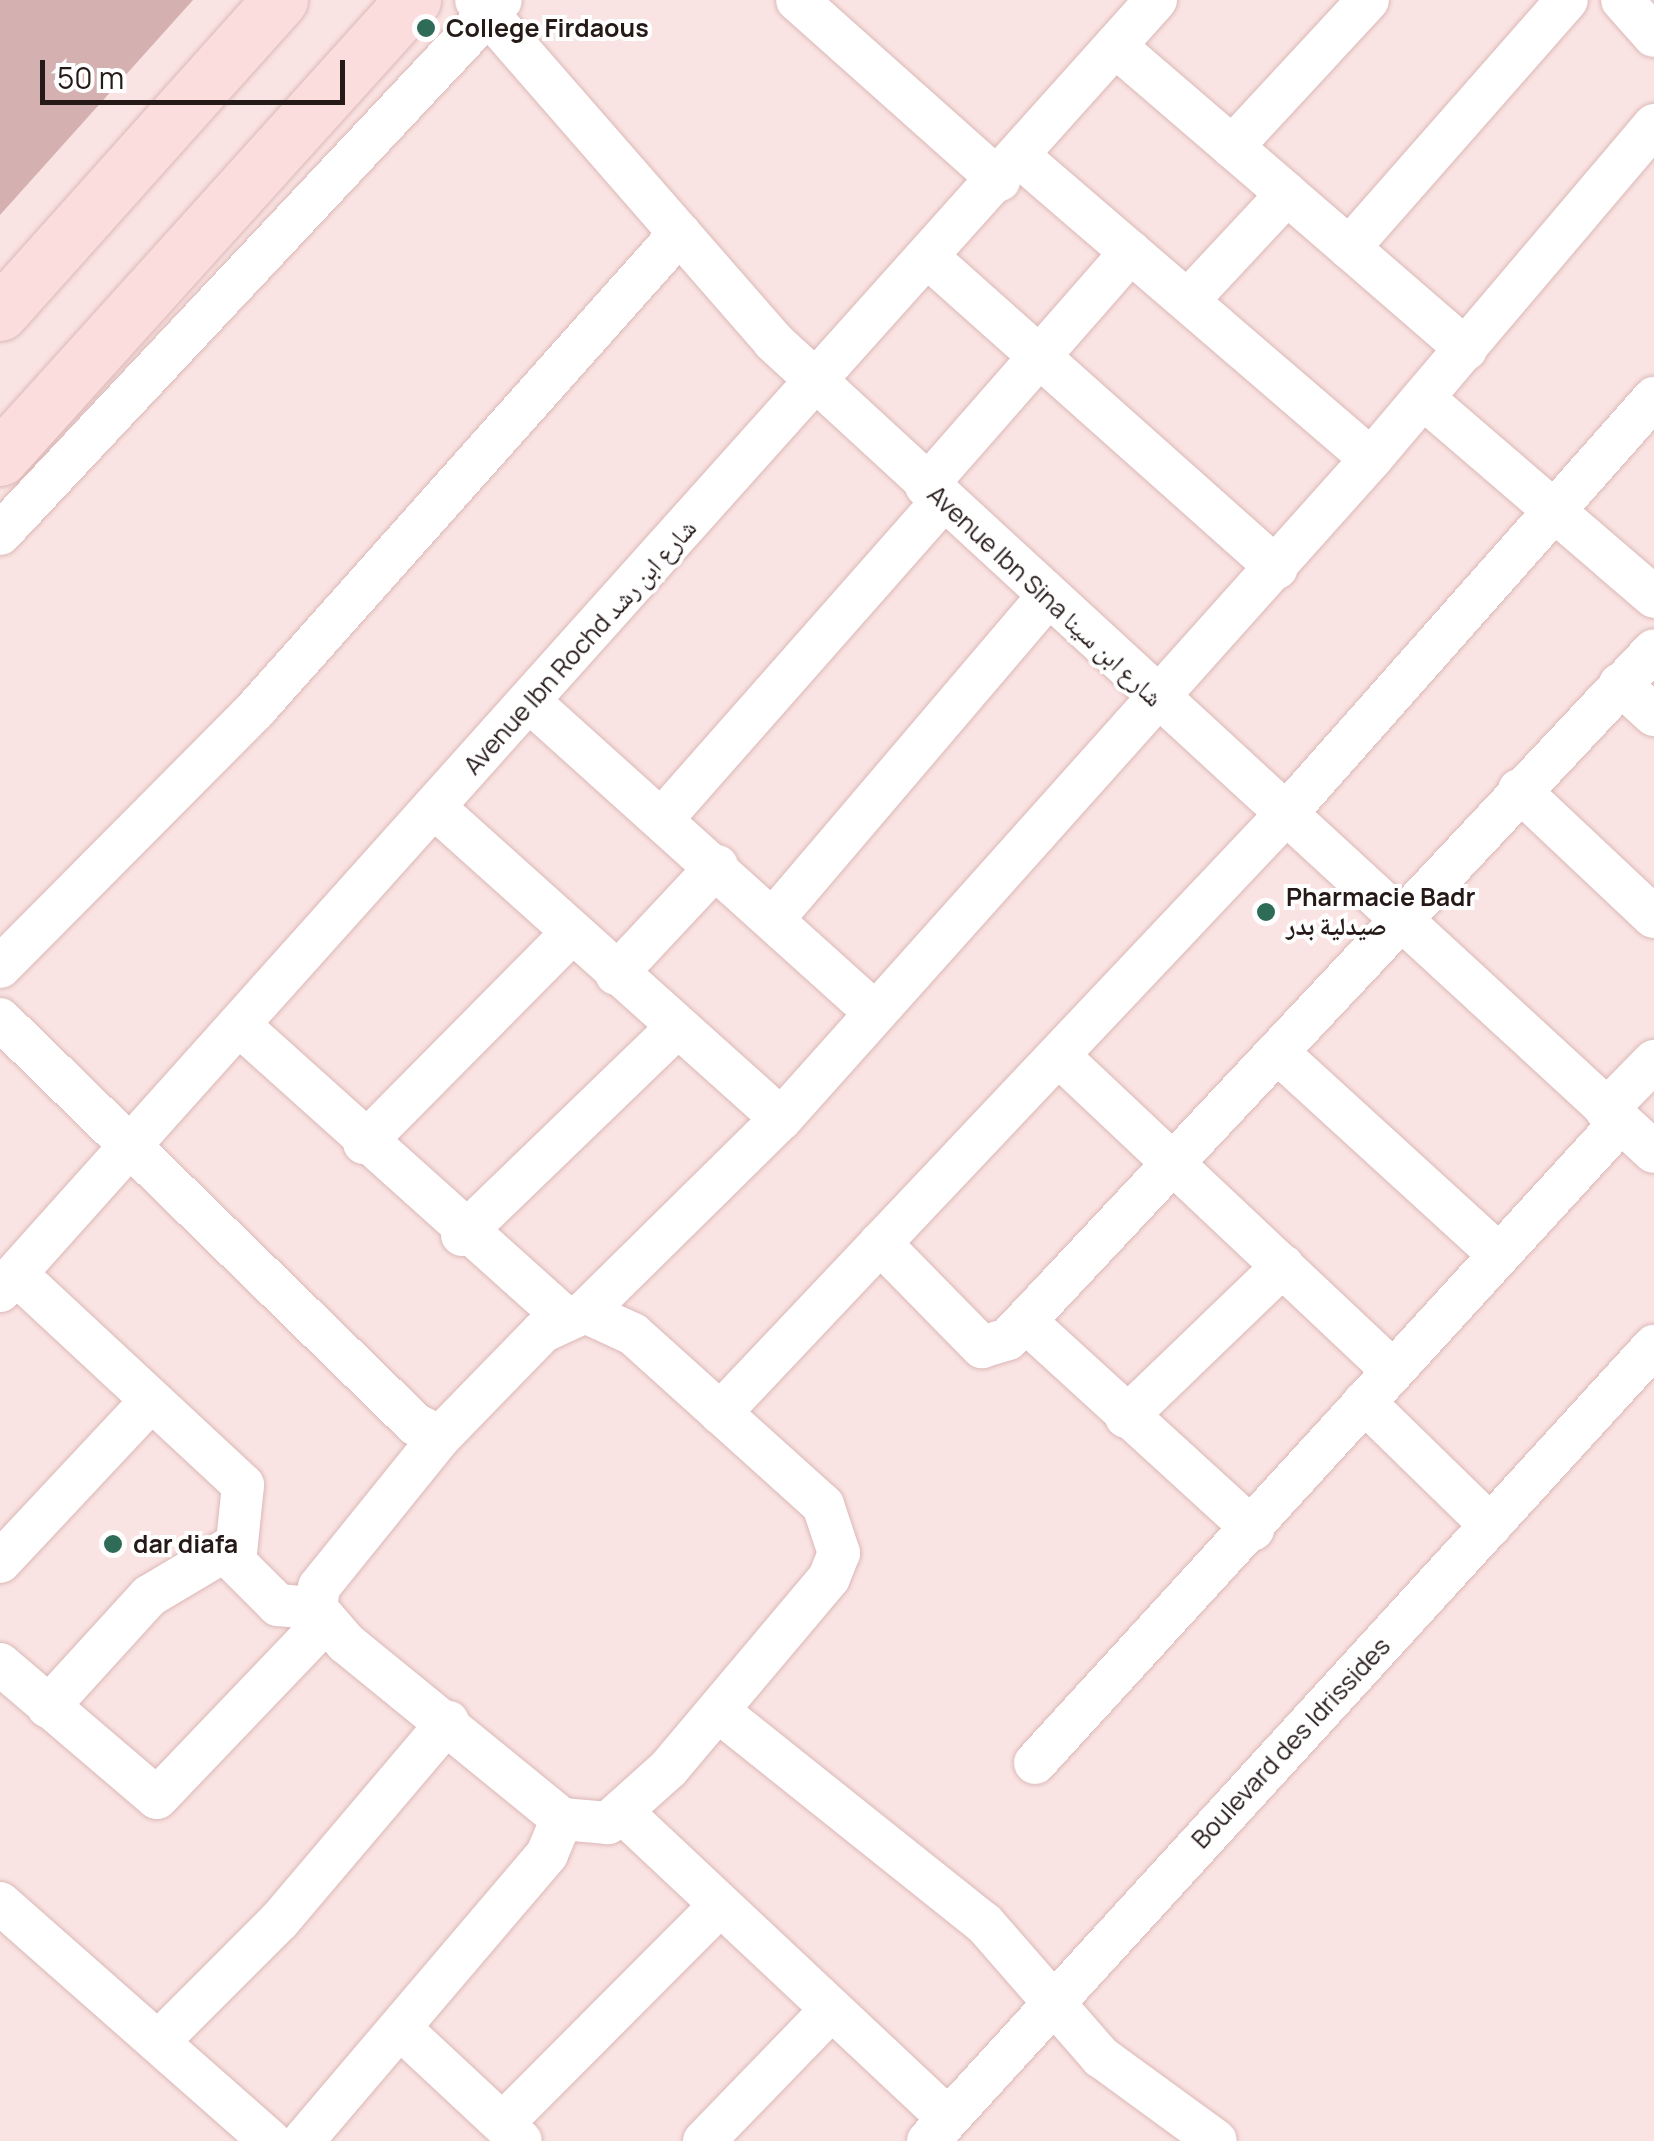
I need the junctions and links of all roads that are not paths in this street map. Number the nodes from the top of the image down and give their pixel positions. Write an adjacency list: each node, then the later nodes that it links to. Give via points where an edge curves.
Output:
1 (280, 0): 20 (main road)
2 (414, 0): 26 (main road)
3 (796, 0): 13 (street)
4 (1156, 0): 10 (street, Avenue Ibn Rochd شارع ابن رشد)
5 (1368, 0): 12 (street)
6 (1566, 0): 16 (street)
7 (1622, 0): 9 (street)
8 (488, 5): 15 (street, Avenue Ibn Sina شارع ابن سينا); 30 (street)
9 (1654, 36)
10 (1115, 46): 12 (street); 13 (street, Avenue Ibn Rochd شارع ابن رشد)
11 (1654, 125): 21 (street)
12 (1232, 147): 14 (street)
13 (1009, 168): 17 (street); 18 (street, Avenue Ibn Rochd شارع ابن رشد)
14 (1287, 194): 16 (street); 19 (street)
15 (680, 233): 23 (street, Avenue Ibn Sina شارع ابن سينا); 48 (street, via 256,710)
16 (1348, 248): 21 (street)
17 (1131, 252): 19 (street); 22 (street)
18 (931, 260): 22 (street); 23 (street, Avenue Ibn Rochd شارع ابن رشد)
19 (1190, 298): 27 (street)
20 (0, 313)
21 (1466, 349): 24 (street)
22 (1034, 360): 28 (street); 31 (street)
23 (817, 383): 28 (street, Avenue Ibn Sina شارع ابن سينا); 37 (street, Avenue Ibn Rochd شارع ابن رشد)
24 (1424, 398): 27 (street); 29 (street)
25 (1654, 398): 29 (street)
26 (0, 458)
27 (1370, 459): 31 (street)
28 (934, 494): 33 (street, Avenue Ibn Sina شارع ابن سينا); 42 (street)
29 (1555, 511): 32 (street); 41 (street)
30 (0, 534)
31 (1277, 568): 36 (street)
32 (1654, 597)
33 (1046, 599): 36 (street, Avenue Ibn Sina شارع ابن سينا); 44 (street)
34 (1654, 650): 35 (street)
35 (1620, 684): 38 (street); 39 (street)
36 (1157, 699): 41 (street, Avenue Ibn Sina شارع ابن سينا); 50 (street)
37 (530, 702): 40 (street, Avenue Ibn Rochd شارع ابن رشد); 42 (street)
38 (1654, 715)
39 (1519, 790): 45 (street); 46 (street)
40 (436, 809): 47 (street); 52 (street, Avenue Ibn Rochd شارع ابن رشد)
41 (1283, 817): 46 (street, Avenue Ibn Sina شارع ابن سينا); 55 (street)
42 (662, 818): 43 (street)
43 (717, 866): 44 (street); 49 (street)
44 (774, 917): 50 (street)
45 (1654, 917)
46 (1398, 921): 54 (street); 57 (street, Avenue Ibn Sina شارع ابن سينا)
47 (571, 934): 49 (street); 59 (street)
48 (0, 967)
49 (616, 974): 53 (street)
50 (875, 1012): 58 (street)
51 (0, 1020): 60 (street)
52 (239, 1025): 59 (street); 60 (street, Avenue Ibn Rochd شارع ابن رشد)
53 (676, 1028): 58 (street); 63 (street)
54 (1277, 1052): 62 (street); 65 (street)
55 (1059, 1056): 62 (street); 64 (street)
56 (1654, 1061): 57 (street)
57 (1613, 1116): 61 (street, Avenue Ibn Sina شارع ابن سينا); 65 (street)
58 (781, 1119): 68 (street)
59 (364, 1143): 63 (street)
60 (128, 1151): 67 (street, Avenue Ibn Rochd شارع ابن رشد); 76 (street, via 396,1410)
61 (1654, 1152)
62 (1172, 1167): 66 (street); 69 (street)
63 (462, 1235): 68 (street)
64 (880, 1244): 69 (street, via 982,1347 998,1347); 74 (street)
65 (1496, 1252): 71 (street)
66 (1283, 1266): 71 (street); 75 (street)
67 (8, 1282): 73 (street)
68 (575, 1315): 74 (street, via 633,1334); 76 (street)
69 (1025, 1321): 75 (street)
70 (1654, 1346): 77 (street, Boulevard des Idrissides)
71 (1392, 1370): 72 (street)
72 (1364, 1402): 77 (street); 78 (street)
73 (149, 1403): 79 (street, via 243,1485 247,1501); 80 (street)
74 (720, 1413): 84 (street, via 823,1505 839,1553)
75 (1126, 1417): 78 (street)
76 (440, 1437): 81 (street, via 319,1587)
77 (1491, 1526): 91 (street, Boulevard des Idrissides)
78 (1253, 1529): 86 (street)
79 (230, 1548): 81 (street, via 278,1605); 83 (street, via 149,1596)
80 (0, 1562)
81 (320, 1615): 83 (street, via 157,1798); 85 (street)
82 (0, 1664): 83 (street)
83 (48, 1706)
84 (718, 1711): 87 (street); 91 (street, via 984,1922)
85 (448, 1722): 88 (street); 94 (street, via 280,1920)
86 (1035, 1762)
87 (624, 1814): 88 (street, via 608,1823); 90 (street)
88 (562, 1819): 93 (street, via 547,1854)
89 (0, 1903): 94 (street)
90 (718, 1907): 92 (street); 96 (street)
91 (1059, 2000): 95 (street, Boulevard des Idrissides); 100 (street, via 1101,2057)
92 (829, 2012): 95 (street); 99 (street)
93 (403, 2030): 96 (street); 98 (street)
94 (158, 2042): 97 (street)
95 (938, 2129)
96 (512, 2132)
97 (270, 2141)
98 (302, 2141)
99 (704, 2141)
100 (1216, 2141)

